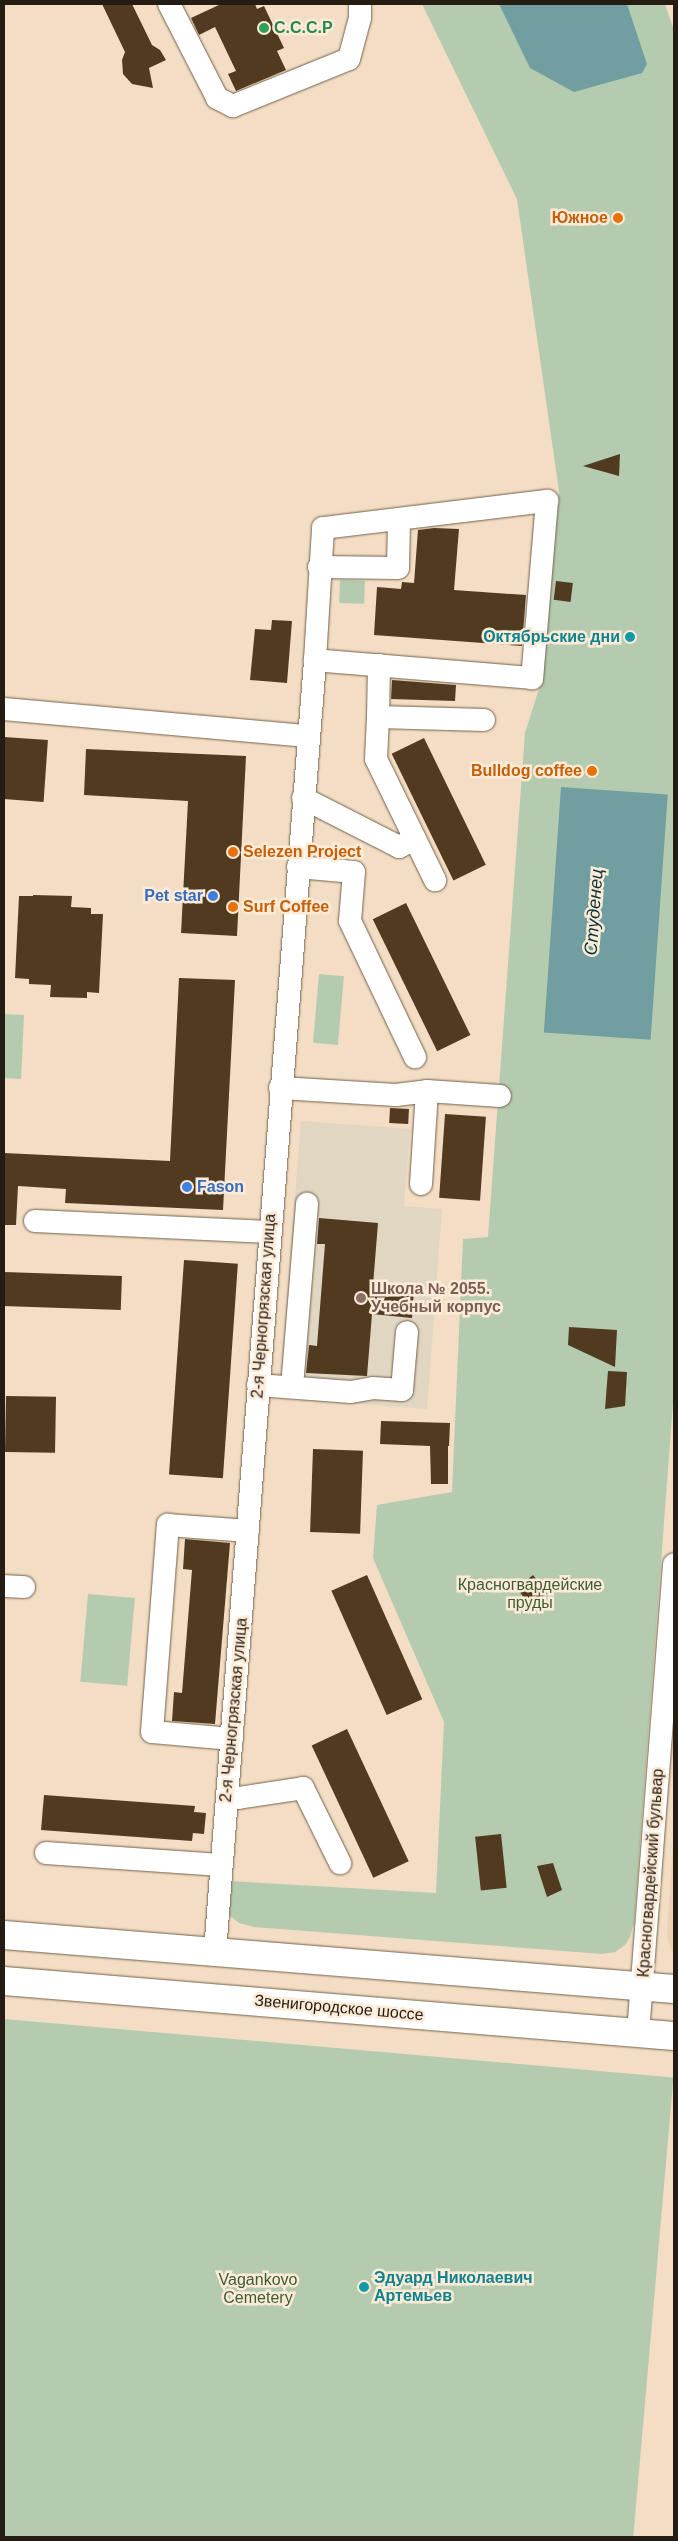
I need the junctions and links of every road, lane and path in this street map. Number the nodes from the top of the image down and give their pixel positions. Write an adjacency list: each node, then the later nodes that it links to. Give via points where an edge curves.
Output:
1 (169, 4): 2 (street, via 217,98 233,106 349,59 360,18)
2 (360, 4)
3 (399, 519): 4 (street, 2-я Черногрязская улица, via 323,528); 4 (street, via 398,568); 6 (street, via 547,501 532,678)
4 (319, 567): 5 (street, 2-я Черногрязская улица)
5 (315, 660): 6 (street); 10 (street, 2-я Черногрязская улица)
6 (379, 665): 8 (street)
7 (4, 709): 10 (street)
8 (378, 717): 9 (street); 12 (street, via 376,759)
9 (484, 720)
10 (308, 736): 11 (street, 2-я Черногрязская улица)
11 (303, 798): 12 (street, via 399,847); 13 (street, 2-я Черногрязская улица)
12 (415, 839): 14 (street)
13 (298, 867): 15 (street, via 354,872 350,921); 16 (street, 2-я Черногрязская улица)
14 (435, 880)
15 (415, 1057)
16 (280, 1088): 17 (street, via 396,1095); 22 (street, 2-я Черногрязская улица)
17 (427, 1092): 18 (street); 19 (street)
18 (500, 1096)
19 (421, 1184)
20 (307, 1204): 25 (street)
21 (35, 1221): 22 (street)
22 (269, 1232): 24 (street, 2-я Черногрязская улица)
23 (407, 1332): 25 (street, via 402,1390 373,1388 351,1392)
24 (258, 1385): 25 (street); 26 (street, 2-я Черногрязская улица)
25 (292, 1387)
26 (248, 1531): 28 (street, 2-я Черногрязская улица); 28 (street, via 168,1525 152,1722 152,1732)
27 (674, 1564): 36 (street, Красногвардейский бульвар)
28 (232, 1738): 29 (street, 2-я Черногрязская улица)
29 (227, 1797): 31 (street, via 303,1788); 32 (street, 2-я Черногрязская улица)
30 (46, 1853): 32 (street)
31 (340, 1863)
32 (221, 1865): 34 (street, 2-я Черногрязская улица)
33 (4, 1935): 34 (main road)
34 (215, 1952): 36 (main road)
35 (4, 1980): 38 (main road, Звенигородское шоссе)
36 (642, 1986): 37 (main road); 38 (street, Красногвардейский бульвар)
37 (674, 1989)
38 (638, 2032): 39 (main road, Звенигородское шоссе)
39 (674, 2036)

